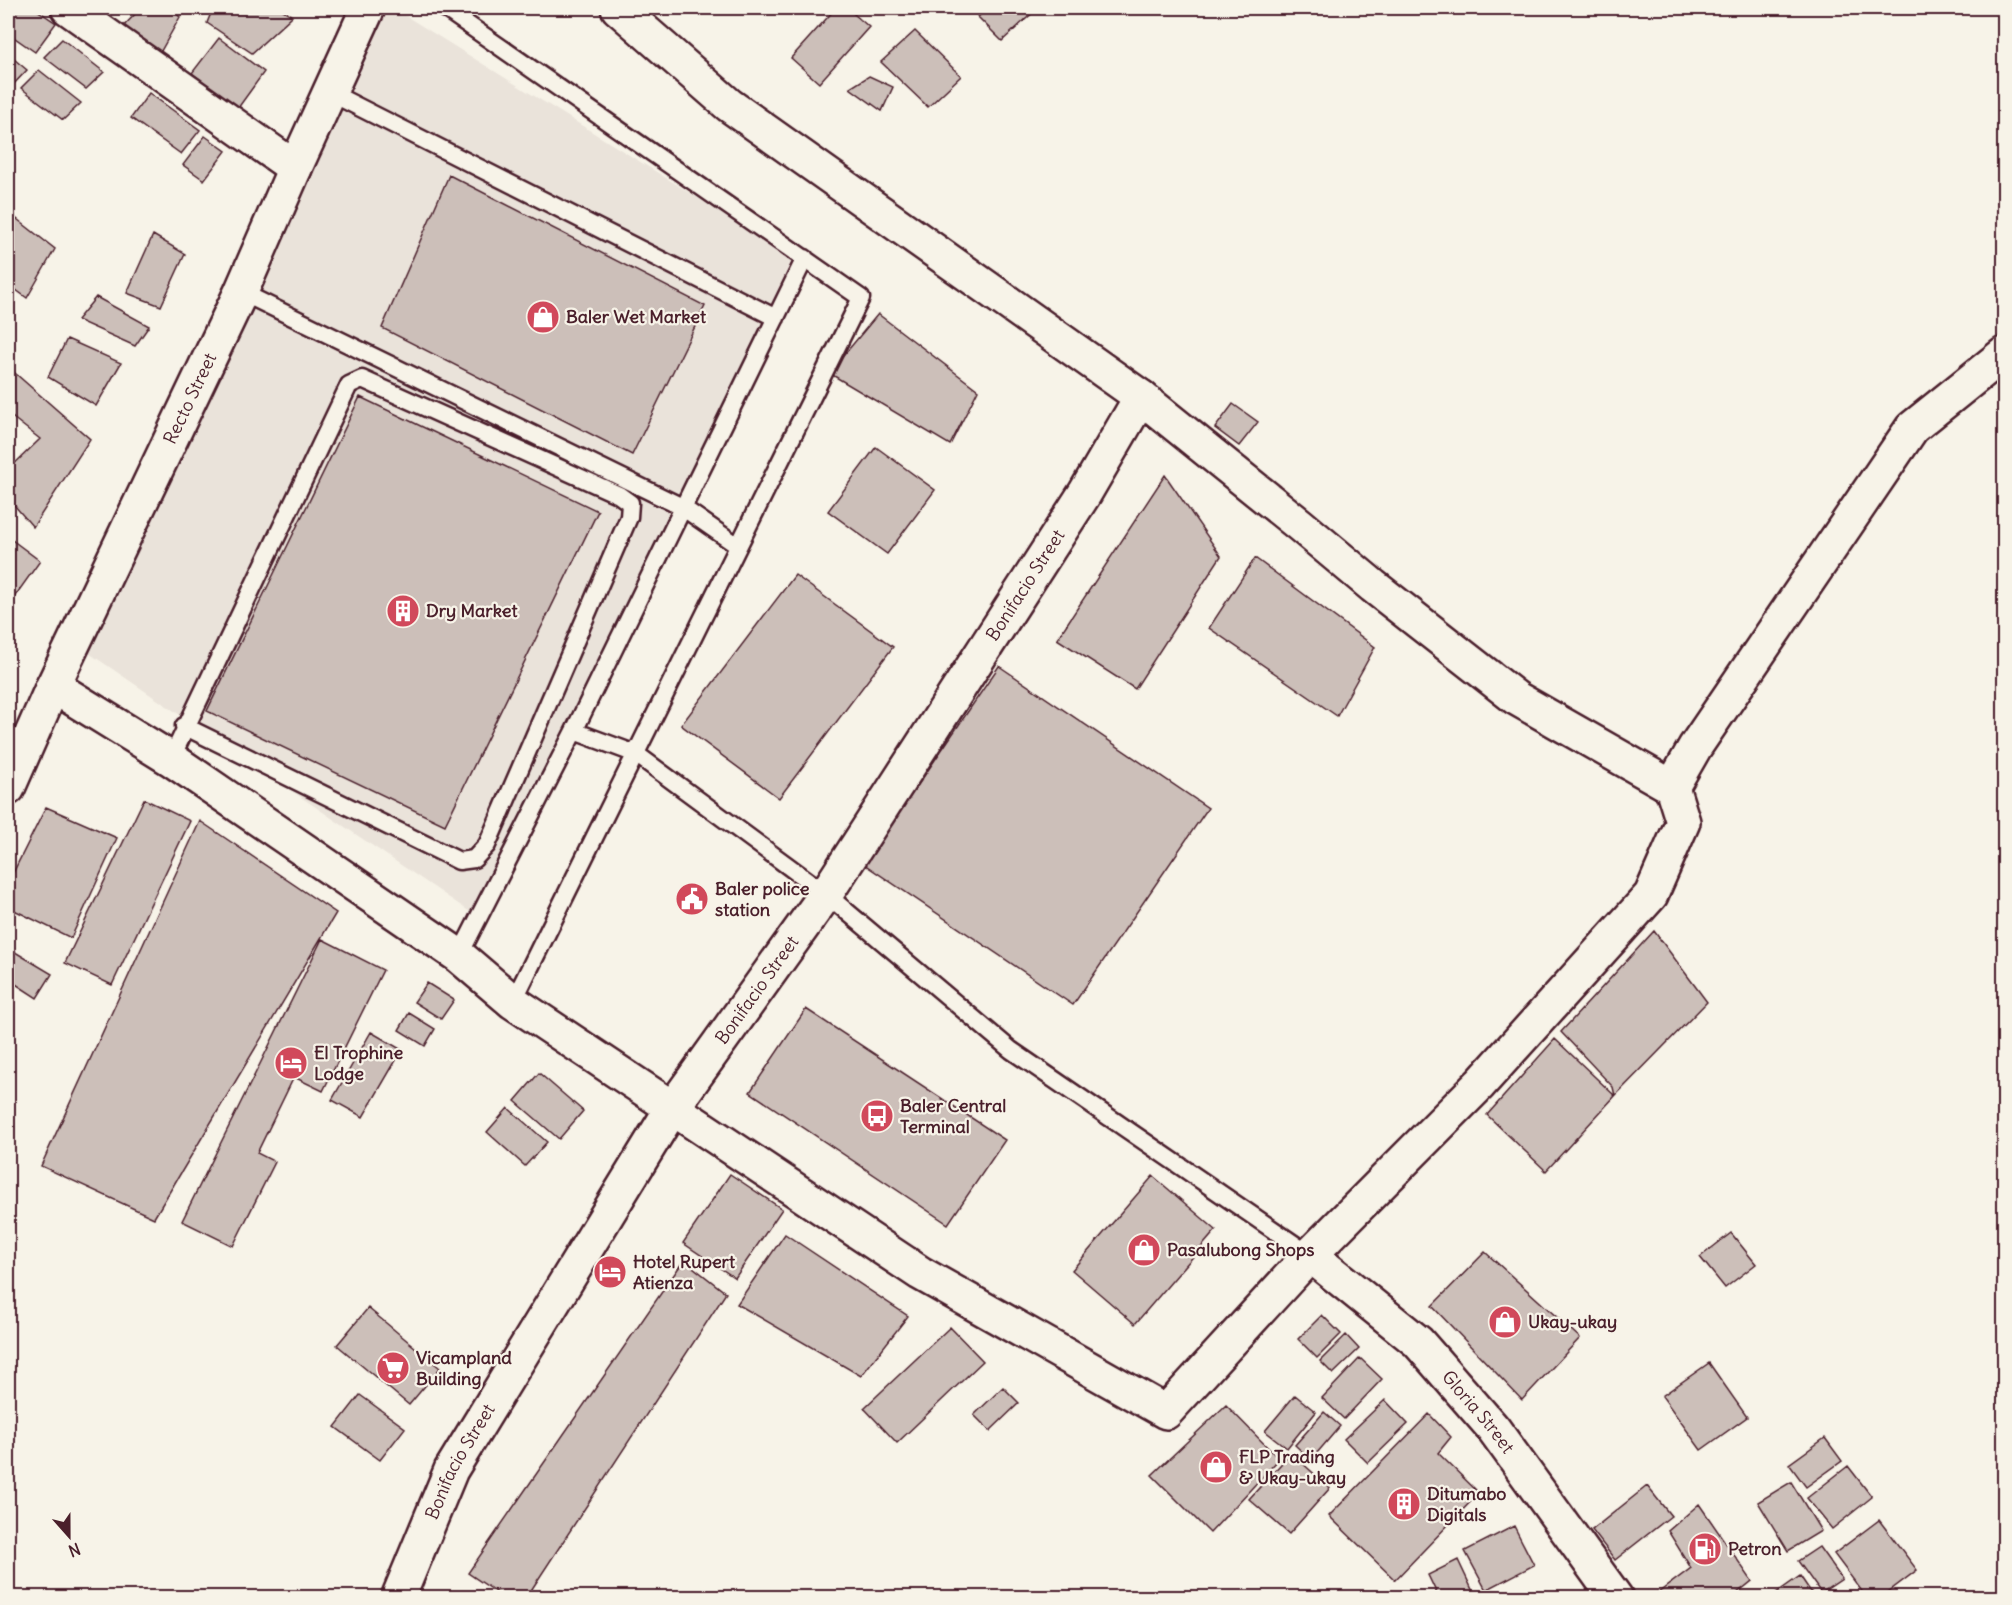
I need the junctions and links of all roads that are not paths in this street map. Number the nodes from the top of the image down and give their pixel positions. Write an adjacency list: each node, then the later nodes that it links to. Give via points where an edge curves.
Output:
1 (68, 8): 6 (street)
2 (368, 8): 5 (street, Recto Street)
3 (444, 8): 7 (lane)
4 (618, 8): 11 (street, via 729,105)
5 (329, 92): 6 (street, Recto Street); 9 (lane)
6 (295, 168): 8 (street, Recto Street)
7 (805, 258): 9 (lane); 13 (lane, via 861,298)
8 (241, 292): 12 (lane); 14 (street, Recto Street)
9 (776, 318): 12 (lane)
10 (2004, 354): 19 (street, via 1912,428 1695,747)
11 (1141, 397): 19 (street, via 1516,698); 21 (street, Bonifacio Street, via 1085,493)
12 (682, 507): 13 (lane); 16 (lane)
13 (738, 546): 17 (lane)
14 (53, 686): 18 (street); 20 (street, Recto Street)
15 (184, 726): 15 (lane, via 349,385 363,379 630,503 629,516 487,845 474,859 459,861); 18 (lane)
16 (574, 730): 17 (lane); 22 (lane)
17 (636, 754): 21 (lane); 23 (lane)
18 (171, 759): 22 (street)
19 (1672, 787): 25 (street, via 1683,822 1651,895 1480,1084)
20 (8, 788)
21 (826, 894): 24 (street, Bonifacio Street); 25 (lane, via 1011,1050)
22 (459, 956): 23 (street)
23 (513, 1002): 24 (street)
24 (671, 1110): 25 (street, via 920,1273 1166,1412); 26 (street, Bonifacio Street, via 451,1470)
25 (1310, 1255): 27 (street, Gloria Street, via 1418,1342 1492,1428)
26 (398, 1598)
27 (1616, 1598)

